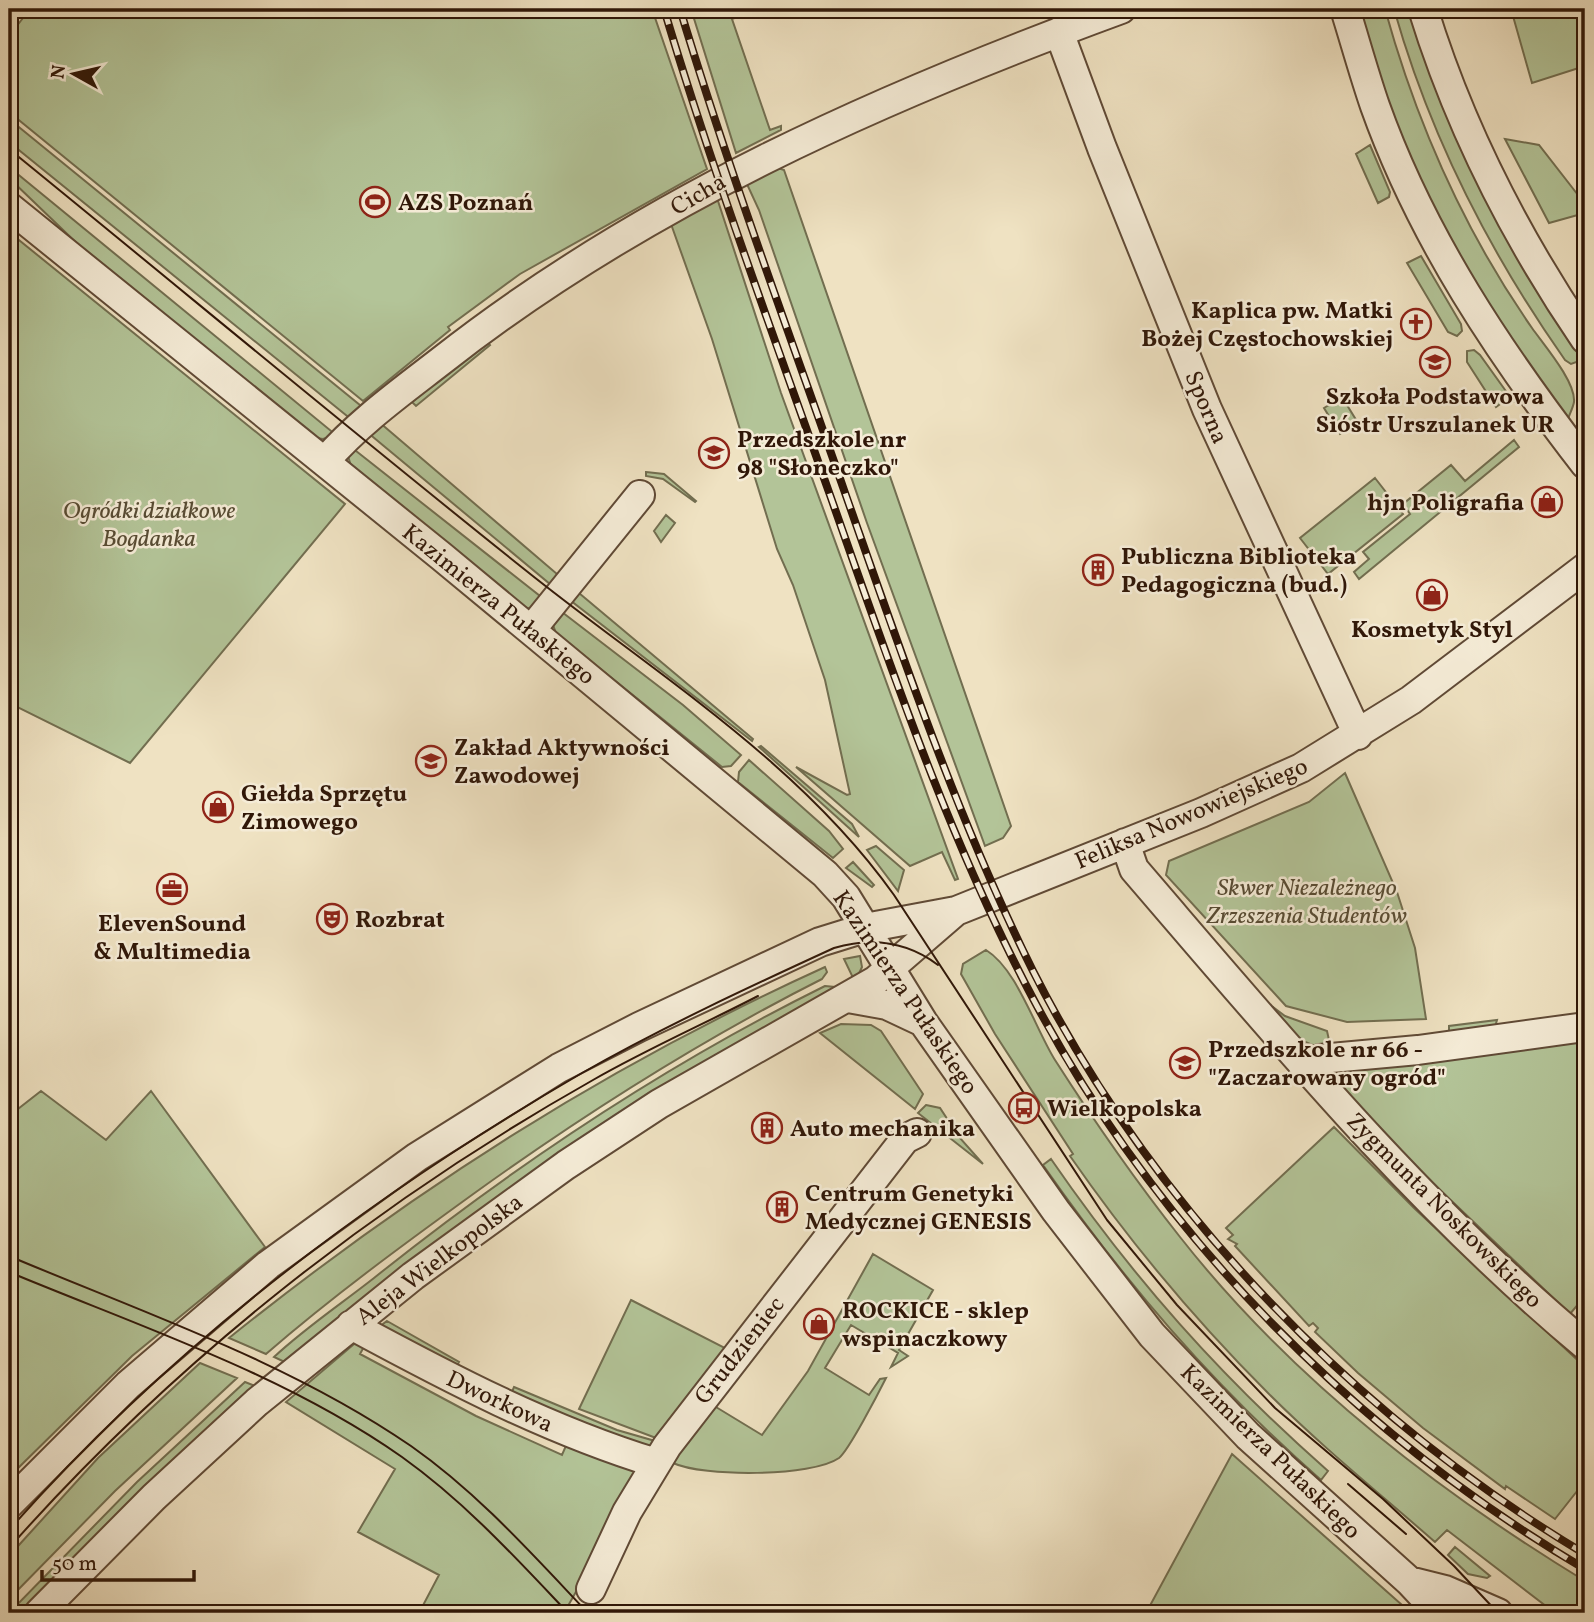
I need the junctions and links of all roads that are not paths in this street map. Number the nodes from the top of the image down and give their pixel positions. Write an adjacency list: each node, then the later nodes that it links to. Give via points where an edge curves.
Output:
1 (1121, 9): 4 (street, Cicha)
2 (1345, 9): 9 (street, via 1375,106 1421,213 1483,323)
3 (1423, 9): 6 (street, via 1475,148)
4 (1059, 32): 10 (street, Cicha, via 777,150 700,191 505,310 374,413); 17 (street, Sporna, via 1207,409)
5 (9, 207): 10 (street, Kazimierza Pułaskiego)
6 (1557, 298): 7 (street); 8 (street)
7 (1585, 313)
8 (1585, 339)
9 (1575, 439): 11 (street)
10 (325, 461): 16 (street, Kazimierza Pułaskiego)
11 (1585, 464)
12 (640, 495): 16 (street)
13 (1585, 545): 15 (street, Feliksa Nowowiejskiego)
14 (1585, 568): 15 (street, Feliksa Nowowiejskiego)
15 (1550, 594): 17 (street, Feliksa Nowowiejskiego)
16 (531, 630): 20 (street, Kazimierza Pułaskiego, via 825,874)
17 (1358, 735): 18 (street, Feliksa Nowowiejskiego, via 1248,794)
18 (1125, 843): 19 (street, Feliksa Nowowiejskiego); 25 (street, Zygmunta Noskowskiego, via 1134,869)
19 (956, 911): 20 (street, Feliksa Nowowiejskiego); 21 (street, Feliksa Nowowiejskiego)
20 (865, 928): 21 (street, Kazimierza Pułaskiego); 30 (street, via 793,953 605,1044 417,1157 278,1257 195,1326 115,1397)
21 (889, 969): 22 (street, Aleja Wielkopolska); 23 (street, Kazimierza Pułaskiego)
22 (848, 998): 23 (street, via 887,1005); 27 (street, Aleja Wielkopolska, via 628,1124 472,1232)
23 (923, 1022): 31 (street, Kazimierza Pułaskiego, via 1056,1211 1152,1335 1248,1436)
24 (1585, 1027): 25 (street, via 1321,1059)
25 (1303, 1066): 28 (street, Zygmunta Noskowskiego, via 1425,1195)
26 (917, 1133): 29 (street, Grudzieniec, via 905,1139 843,1217)
27 (351, 1325): 29 (street, Dworkowa, via 508,1406); 33 (street, Aleja Wielkopolska, via 189,1465)
28 (1585, 1345)
29 (656, 1463): 32 (street, Grudzieniec)
30 (9, 1504)
31 (1409, 1581): 34 (street, Kazimierza Pułaskiego); 35 (street, Kazimierza Pułaskiego, via 1445,1590)
32 (591, 1589)
33 (39, 1613)
34 (1439, 1613)
35 (1498, 1613)

